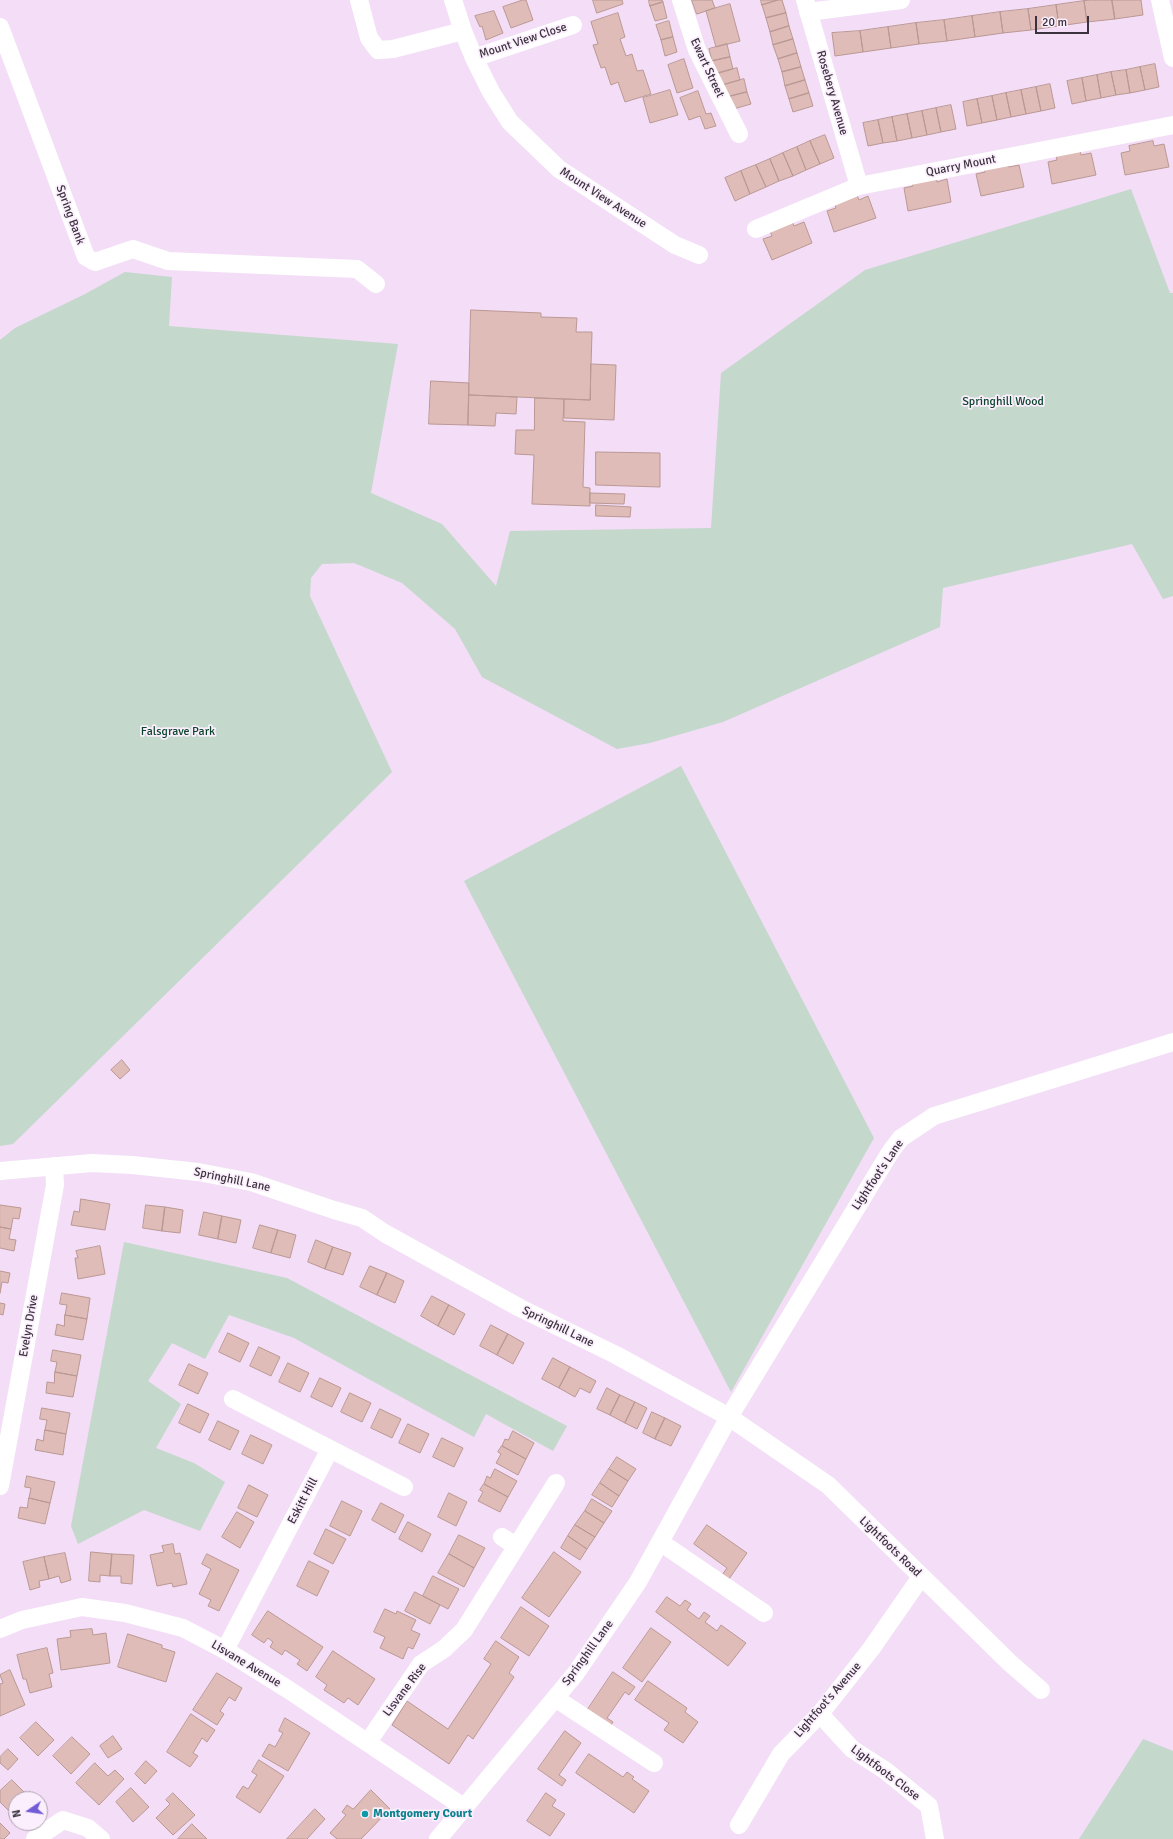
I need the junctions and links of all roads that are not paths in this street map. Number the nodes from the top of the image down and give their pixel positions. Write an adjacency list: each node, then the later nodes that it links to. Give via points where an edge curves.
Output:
1 (359, 0): 9 (street, via 369,38 378,50 393,49)
2 (453, 0): 9 (street, Mount View Avenue)
3 (681, 0): 13 (street, Ewart Street, via 697,50)
4 (901, 0): 6 (street)
5 (1160, 0): 11 (street)
6 (806, 6): 14 (street, Rosebery Avenue)
7 (573, 25): 10 (street, Mount View Close)
8 (0, 27): 17 (street, Spring Bank, via 86,257 95,262 133,249 168,261 357,269)
9 (463, 30): 10 (street, Mount View Avenue)
10 (474, 58): 16 (street, Mount View Avenue, via 510,122 559,169 675,244)
11 (1173, 58)
12 (1173, 125): 14 (street, Quarry Mount)
13 (739, 134)
14 (859, 186): 15 (street, Quarry Mount)
15 (756, 229)
16 (699, 254)
17 (376, 284)
18 (1173, 1042): 22 (street, Lightfoot's Lane, via 934,1116 901,1138)
19 (54, 1166): 20 (street, Springhill Lane); 22 (street, Springhill Lane, via 92,1163 198,1172 251,1182 362,1218 386,1234 520,1308 616,1355); 23 (street, Evelyn Drive, via 55,1184)
20 (0, 1171)
21 (233, 1399): 24 (street)
22 (729, 1417): 28 (street, Springhill Lane); 29 (street, Lightfoots Road, via 828,1485)
23 (5, 1428): 26 (street, Evelyn Drive)
24 (330, 1449): 27 (street); 32 (street, Eskitt Hill)
25 (556, 1483): 36 (street, Lisvane Rise, via 509,1541 464,1630 421,1664)
26 (0, 1486)
27 (404, 1487)
28 (660, 1542): 30 (street); 34 (street, Springhill Lane, via 638,1582 576,1673)
29 (921, 1577): 33 (street, Lightfoots Road); 35 (street, Lightfoot's Avenue, via 871,1649)
30 (764, 1614)
31 (0, 1630): 32 (street, Lisvane Avenue, via 22,1620 82,1607 125,1613 183,1628)
32 (225, 1650): 36 (street, Lisvane Avenue)
33 (1040, 1690)
34 (555, 1698): 37 (street); 38 (street, Springhill Lane)
35 (820, 1714): 39 (street, Lightfoot's Avenue, via 781,1754); 43 (street, Lightfoots Close, via 852,1749 886,1771 929,1806)
36 (368, 1742): 38 (street, Lisvane Avenue)
37 (654, 1764)
38 (465, 1808): 42 (street, Springhill Lane)
39 (739, 1825)
40 (35, 1839): 41 (street, via 63,1820 88,1828)
41 (101, 1839)
42 (438, 1839)
43 (935, 1839)

